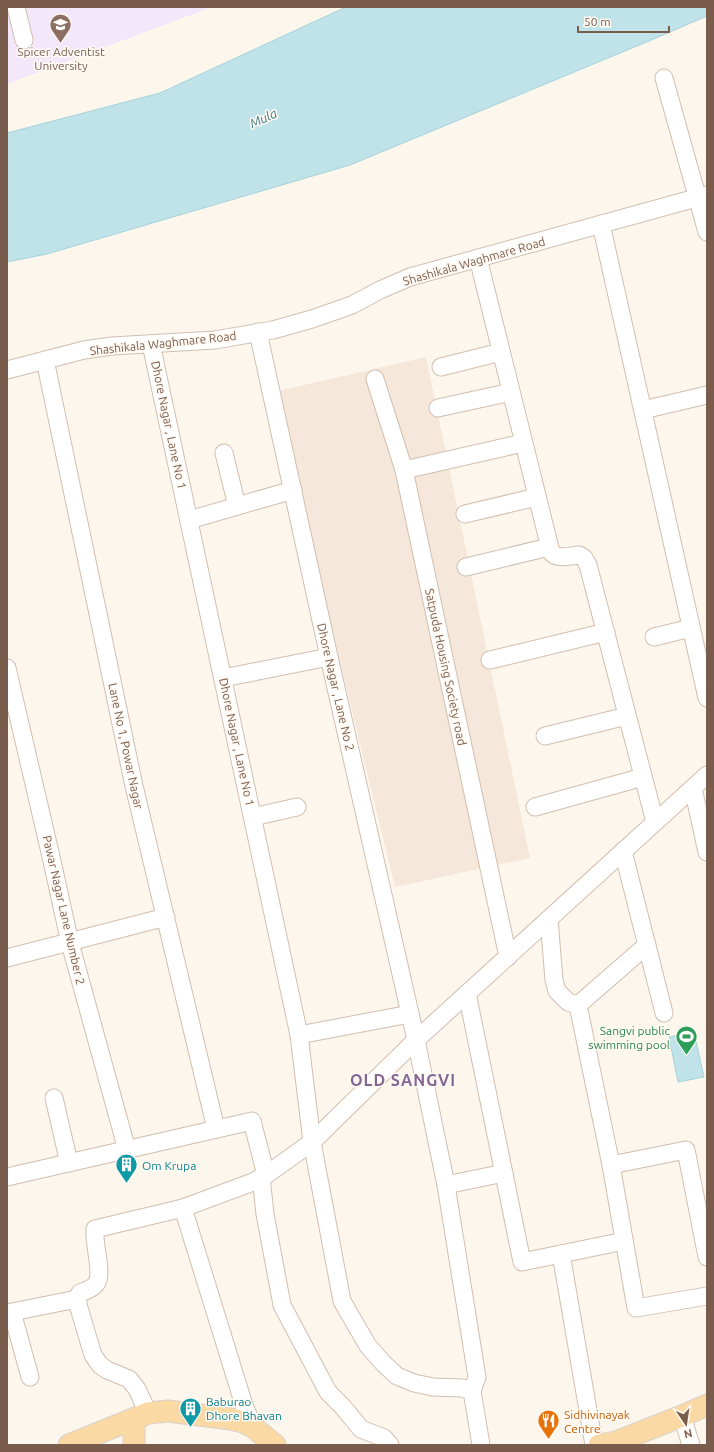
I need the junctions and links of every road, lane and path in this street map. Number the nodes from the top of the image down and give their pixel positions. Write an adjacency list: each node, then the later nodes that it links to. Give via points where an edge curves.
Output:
1 (16, 7): 2 (street)
2 (24, 40)
3 (664, 78): 4 (street)
4 (702, 196): 5 (street, Shashikala Waghmare Road); 6 (street)
5 (601, 224): 7 (street, Shashikala Waghmare Road); 18 (street)
6 (707, 232)
7 (478, 258): 8 (street, Shashikala Waghmare Road, via 410,278 352,305 312,319); 10 (street)
8 (258, 332): 9 (street, Shashikala Waghmare Road, via 215,340); 22 (street, Dhore Nagar , Lane No 2)
9 (151, 344): 11 (street, Shashikala Waghmare Road, via 91,349); 26 (street, Dhore Nagar , Lane No 1)
10 (501, 352): 12 (street); 15 (street)
11 (45, 360): 13 (street, Shashikala Waghmare Road); 48 (street, Lane No 1, Powar Nagar, via 134,786)
12 (440, 367)
13 (7, 370)
14 (375, 379): 21 (street, Satpuda Housing Society road)
15 (511, 392): 17 (street); 19 (street)
16 (707, 395): 18 (street)
17 (438, 408)
18 (643, 410): 29 (street)
19 (524, 442): 21 (street); 23 (street)
20 (224, 453): 24 (street)
21 (404, 470): 52 (street, Satpuda Housing Society road)
22 (293, 490): 24 (street); 32 (street, Dhore Nagar , Lane No 2)
23 (537, 497): 25 (street); 27 (street)
24 (237, 506): 26 (street)
25 (465, 514)
26 (189, 520): 35 (street, Dhore Nagar , Lane No 1)
27 (549, 547): 28 (street); 30 (street, via 554,556 579,555 584,558 588,564)
28 (466, 567)
29 (691, 628): 31 (street); 36 (street)
30 (606, 632): 33 (street); 37 (street)
31 (654, 636)
32 (329, 657): 35 (street); 57 (street, Dhore Nagar , Lane No 2)
33 (490, 660)
34 (7, 668): 50 (street, Pawar Nagar Lane Number 2)
35 (223, 678): 44 (street, Dhore Nagar , Lane No 1)
36 (707, 698)
37 (627, 716): 38 (street); 40 (street)
38 (545, 736)
39 (707, 775): 41 (street)
40 (643, 777): 43 (street); 45 (street)
41 (693, 788): 45 (street); 47 (street)
42 (297, 807): 44 (street)
43 (535, 807)
44 (253, 817): 58 (street, Dhore Nagar , Lane No 1)
45 (655, 822): 46 (street)
46 (623, 851): 49 (street); 51 (street)
47 (707, 852)
48 (166, 917): 50 (street); 61 (street, Lane No 1, Powar Nagar)
49 (549, 919): 52 (street); 55 (street, via 554,980 558,991 568,1002)
50 (70, 942): 53 (street); 63 (street, Pawar Nagar Lane Number 2)
51 (646, 945): 55 (street); 56 (street)
52 (508, 956): 54 (street)
53 (7, 958)
54 (467, 993): 59 (street); 66 (street)
55 (578, 1005): 65 (street)
56 (664, 1012)
57 (410, 1014): 58 (street); 59 (street, Dhore Nagar , Lane No 2)
58 (299, 1035): 62 (street, Dhore Nagar , Lane No 1)
59 (416, 1040): 62 (street); 69 (street, Dhore Nagar , Lane No 2)
60 (54, 1098): 64 (street)
61 (216, 1129): 63 (street); 67 (street, via 252,1121)
62 (312, 1142): 67 (street); 77 (street, Dhore Nagar , Lane No 1, via 342,1301 368,1346 393,1372 414,1383)
63 (127, 1150): 64 (street)
64 (69, 1163): 68 (street)
65 (611, 1165): 71 (street); 73 (street, via 686,1150)
66 (504, 1173): 69 (street); 72 (street, via 522,1262)
67 (264, 1176): 70 (street); 86 (street, via 265,1214 282,1305 328,1392 361,1429 384,1438)
68 (7, 1177)
69 (446, 1184): 77 (street, Dhore Nagar , Lane No 2, via 477,1377)
70 (183, 1208): 75 (street, via 95,1229 99,1276 97,1283 80,1293); 81 (street)
71 (624, 1241): 72 (street); 74 (street, via 636,1308)
72 (561, 1254): 88 (street)
73 (707, 1257)
74 (707, 1296)
75 (77, 1299): 76 (street, via 12,1312); 79 (street, via 93,1355 100,1365 129,1379 138,1389)
76 (30, 1377)
77 (472, 1391): 87 (street)
78 (707, 1405): 80 (main road)
79 (141, 1416): 81 (main road, via 168,1411 231,1419); 83 (main road); 84 (main road)
80 (682, 1416): 82 (main road); 89 (street)
81 (253, 1427): 85 (main road)
82 (611, 1444)
83 (69, 1445)
84 (134, 1445)
85 (275, 1445)
86 (390, 1445)
87 (481, 1445)
88 (594, 1445)
89 (691, 1445)

